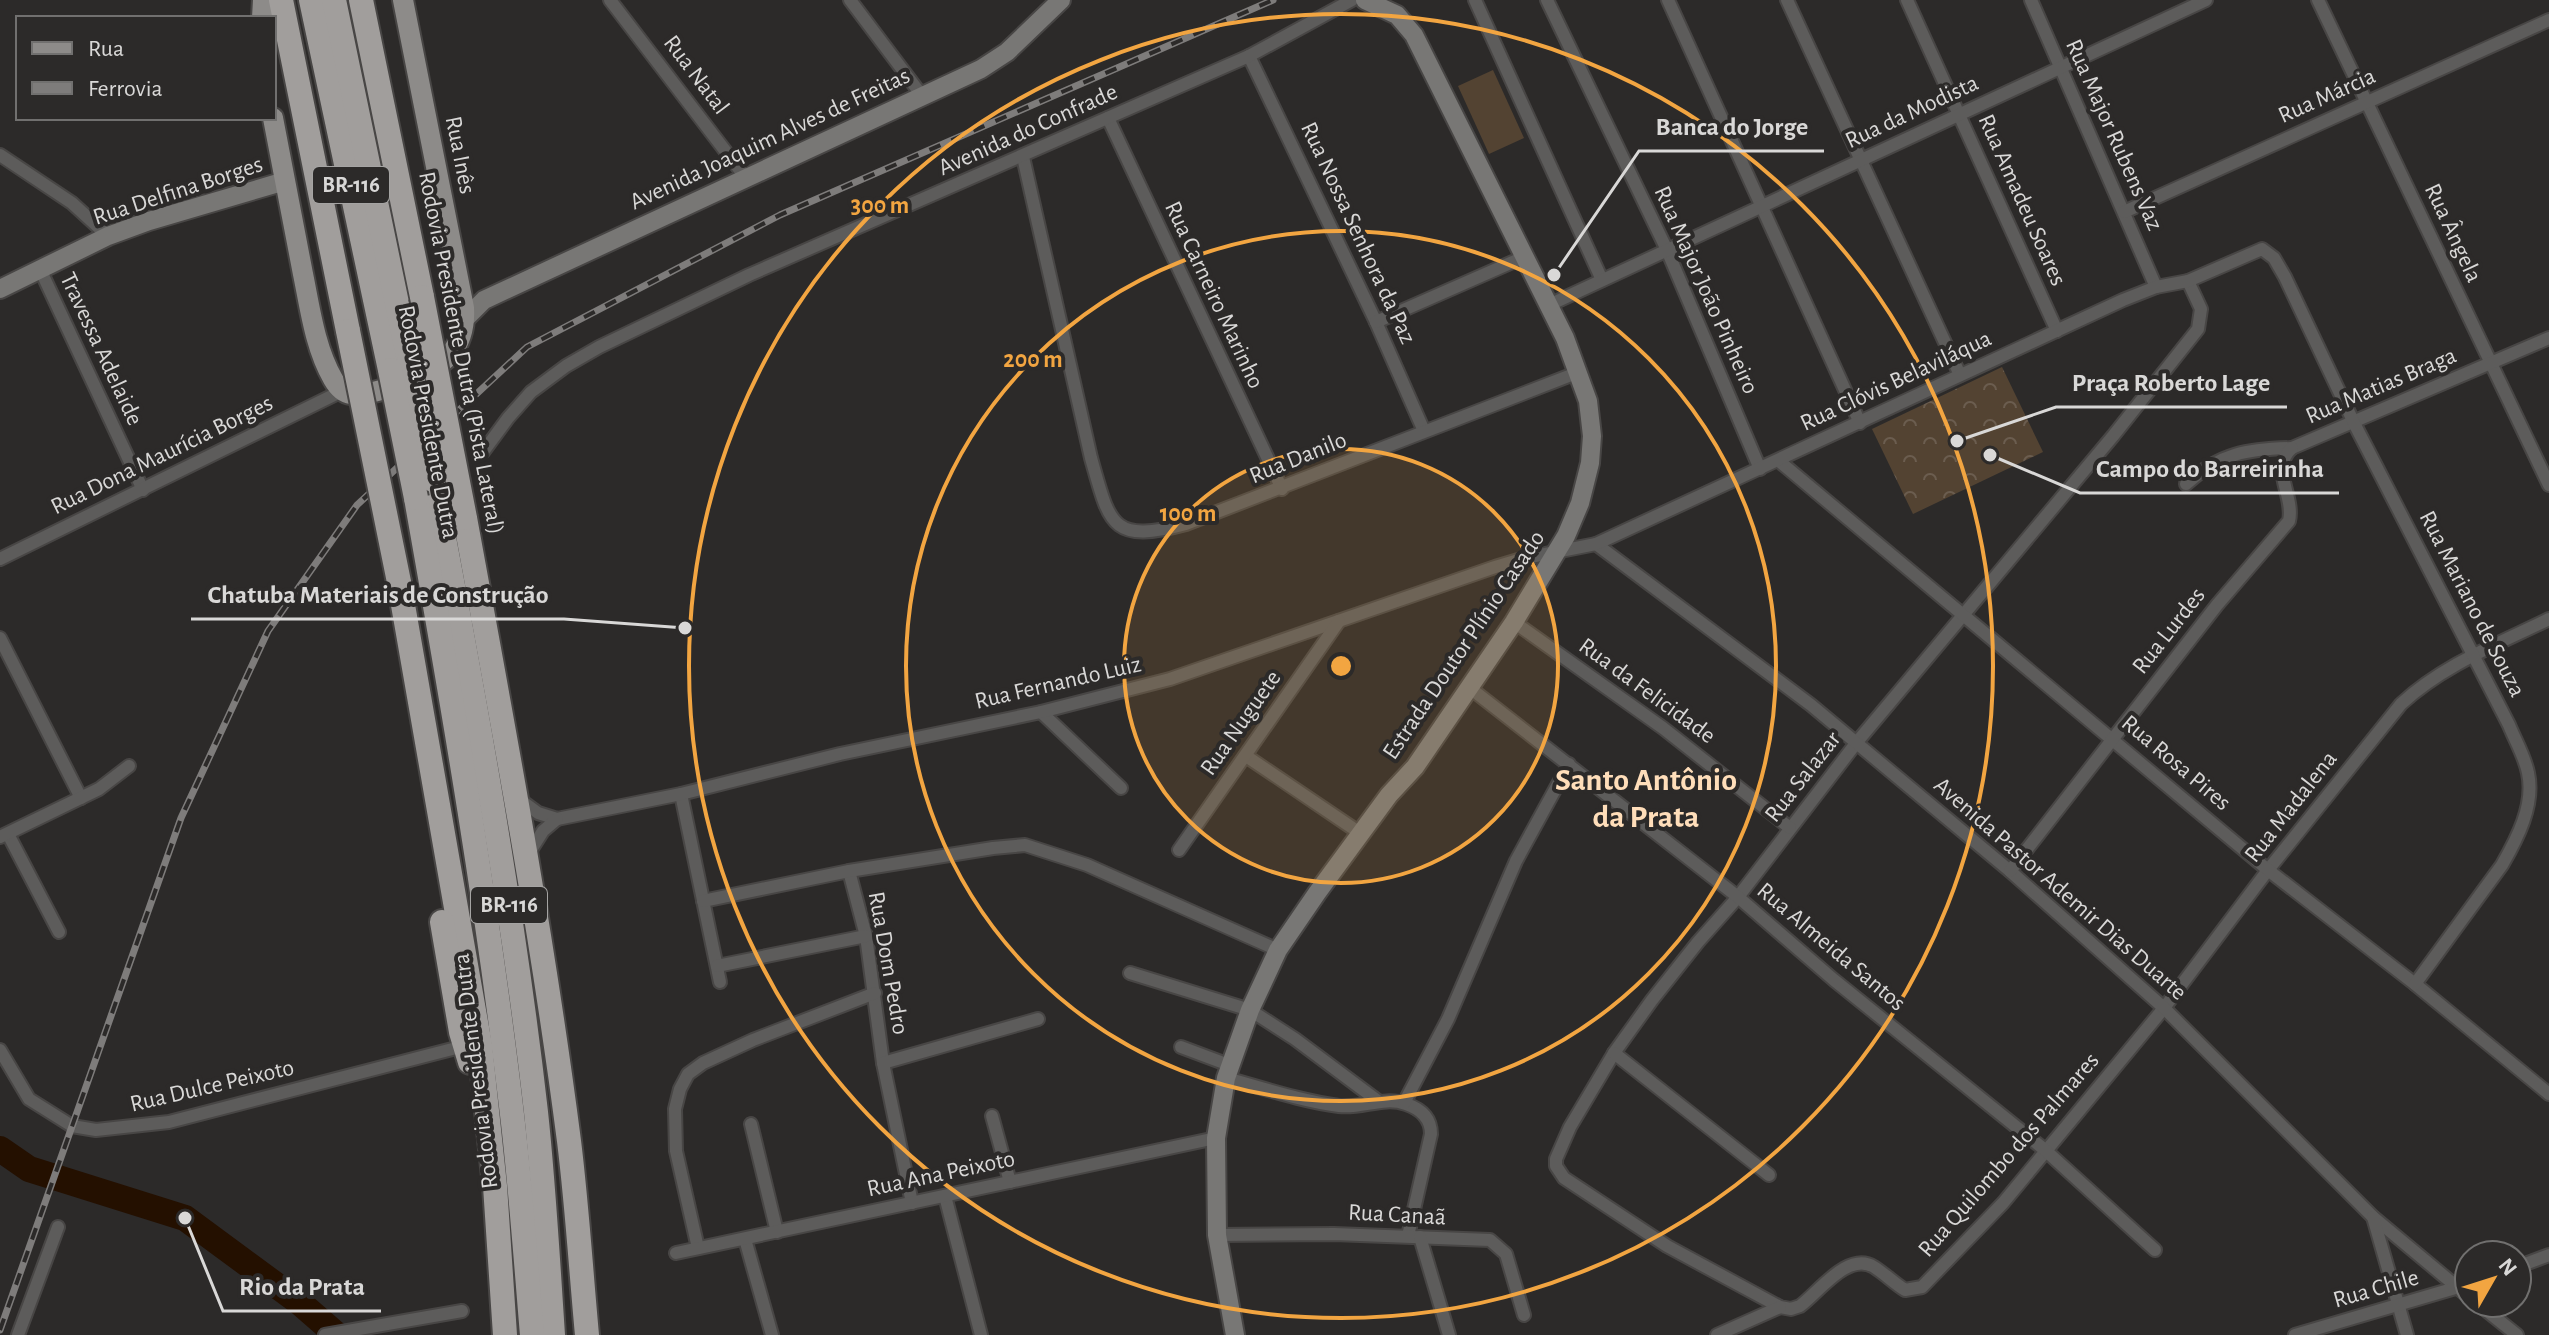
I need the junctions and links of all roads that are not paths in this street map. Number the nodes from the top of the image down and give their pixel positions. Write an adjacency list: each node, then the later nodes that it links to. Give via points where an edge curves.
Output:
1 (281, 0): 75 (highway, BR-116, bridge)
2 (311, 0): 51 (highway, Rodovia Presidente Dutra / BR-116)
3 (334, 0): 51 (highway, Rodovia Presidente Dutra / BR-116)
4 (361, 0): 85 (highway, Rodovia Presidente Dutra (Pista Lateral) / BR-116, bridge)
5 (403, 0): 43 (main road, Rua Inês)
6 (610, 0): 30 (street, Rua Natal)
7 (850, 0): 22 (street)
8 (1061, 0): 22 (main road, Avenida Joaquim Alves de Freitas, via 994,62)
9 (1352, 0): 20 (street, Avenida do Confrade)
10 (1365, 0): 37 (main road, Estrada Doutor Plínio Casado, via 1397,15 1414,35)
11 (1475, 0): 39 (street)
12 (1547, 0): 35 (street, Rua Major João Pinheiro)
13 (1668, 0): 32 (street)
14 (1787, 0): 29 (street)
15 (1907, 0): 24 (street, Rua Amadeu Soares)
16 (2031, 0): 21 (street, Rua Major Rubens Vaz)
17 (2206, 0): 21 (street, Rua da Modista)
18 (2318, 0): 23 (street, Rua Ângela)
19 (2549, 20): 23 (street, Rua Márcia)
20 (1249, 56): 25 (street, Avenida do Confrade); 47 (street, Rua Nossa Senhora da Paz)
21 (2061, 67): 24 (street, Rua da Modista); 33 (street, Rua Major Rubens Vaz)
22 (923, 97): 30 (main road, Avenida Joaquim Alves de Freitas)
23 (2366, 102): 33 (street, Rua Márcia); 50 (street, Rua Ângela)
24 (1960, 114): 29 (street, Rua da Modista); 48 (street, Rua Amadeu Soares)
25 (1108, 118): 28 (street, Avenida do Confrade); 64 (street, Rua Carneiro Marinho)
26 (273, 120): 31 (main road)
27 (0, 155): 34 (street, via 72,203)
28 (1023, 157): 59 (street, Avenida do Confrade, via 749,275 599,347 531,392); 64 (street, Rua Danilo, via 1091,458 1104,501 1119,525 1135,533 1166,530)
29 (1861, 160): 32 (street, Rua da Modista); 53 (street)
30 (746, 178): 44 (main road, Avenida Joaquim Alves de Freitas)
31 (285, 181): 34 (main road, Rua Delfina Borges); 54 (main road, via 312,320 326,364)
32 (1763, 206): 35 (street, Rua da Modista); 55 (street)
33 (2124, 212): 41 (street, Rua Major Rubens Vaz)
34 (108, 236): 38 (main road, Rua Delfina Borges)
35 (1667, 250): 39 (street, Rua da Modista); 61 (street, Rua Major João Pinheiro)
36 (2253, 251): 40 (street, Rua Clóvis Belaviláqua); 56 (street, Rua Mariano de Souza, via 2262,249 2278,263)
37 (1524, 257): 45 (main road, Estrada Doutor Plínio Casado); 47 (street)
38 (40, 269): 42 (main road, Rua Delfina Borges); 65 (street, Travessa Adelaide)
39 (1602, 280): 45 (street, Rua da Modista)
40 (2188, 281): 41 (street, Rua Clóvis Belaviláqua); 69 (street, Rua Salazar, via 2201,309 2198,329)
41 (2156, 287): 48 (street, Rua Clóvis Belaviláqua)
42 (0, 289)
43 (460, 290): 44 (main road); 46 (main road, Rua Inês)
44 (484, 300): 46 (main road, Avenida Joaquim Alves de Freitas)
45 (1549, 305): 52 (main road, Estrada Doutor Plínio Casado)
46 (464, 320): 54 (main road, Avenida Joaquim Alves de Freitas, via 454,349 434,369 368,392)
47 (1376, 322): 57 (street, Rua Nossa Senhora da Paz)
48 (2057, 331): 53 (street, Rua Clóvis Belaviláqua)
49 (2549, 338): 50 (street, Rua Matias Braga)
50 (2491, 364): 56 (street, Rua Matias Braga); 63 (street, Rua Ângela)
51 (399, 366): 147 (highway, Rodovia Presidente Dutra / BR-116, bridge, via 485,912 514,1127); 148 (highway, Rodovia Presidente Dutra / BR-116, bridge, via 433,480 521,990)
52 (1579, 372): 57 (street, Rua Danilo); 67 (main road, Estrada Doutor Plínio Casado, via 1590,418 1590,463 1580,503)
53 (1960, 375): 55 (street, Rua Clóvis Belaviláqua)
54 (342, 391): 65 (street, Rua Dona Maurícia Borges)
55 (1860, 423): 60 (street, Rua Clóvis Belaviláqua)
56 (2354, 423): 58 (street, Rua Matias Braga); 74 (street, Rua Mariano de Souza)
57 (1424, 431): 64 (street, Rua Danilo)
58 (2292, 448): 62 (street, Rua Matias Braga, via 2225,457); 78 (street, Rua Lurdes, via 2282,461 2289,521)
59 (483, 452)
60 (1779, 461): 61 (street, Rua Clóvis Belaviláqua); 69 (street, Rua Rosa Pires)
61 (1760, 469): 66 (street, Rua Clóvis Belaviláqua)
62 (2186, 484)
63 (2549, 485)
64 (1282, 489)
65 (143, 490): 68 (street, Rua Dona Maurícia Borges)
66 (1596, 544): 67 (street, Rua Clóvis Belaviláqua); 79 (street, Avenida Pastor Ademir Dias Duarte)
67 (1557, 552): 71 (street, Rua Fernando Luiz, via 1495,567); 72 (main road, Estrada Doutor Plínio Casado)
68 (0, 559)
69 (1962, 616): 78 (street, Rua Rosa Pires); 79 (street, Rua Salazar)
70 (2549, 619): 74 (street, Rua Madalena)
71 (1339, 621): 77 (street, Rua Fernando Luiz, via 1170,679); 80 (street, Rua Nuguete)
72 (1514, 622): 76 (main road, Estrada Doutor Plínio Casado); 88 (street, Rua da Felicidade, via 1663,728)
73 (0, 638): 86 (street)
74 (2474, 655): 93 (street, Rua Madalena, via 2429,680 2401,704); 104 (street, Rua Mariano de Souza, via 2528,773 2525,817 2502,865)
75 (412, 662): 109 (highway, via 412,747); 116 (highway, BR-116)
76 (1470, 688): 81 (street, Rua Almeida Santos); 89 (main road, Estrada Doutor Plínio Casado)
77 (1041, 712): 83 (street); 84 (street, Rua Fernando Luiz)
78 (2113, 739): 93 (street, Rua Rosa Pires); 95 (street, Rua Lurdes)
79 (1857, 742): 88 (street, Rua Salazar); 95 (street, Avenida Pastor Ademir Dias Duarte)
80 (1246, 756): 89 (street); 91 (street, Rua Nuguete)
81 (1569, 764): 96 (street, Rua Almeida Santos); 118 (street, via 1516,861 1448,1019)
82 (129, 766): 86 (street)
83 (1121, 788)
84 (681, 794): 87 (street, Rua Fernando Luiz); 97 (street)
85 (516, 795): 87 (street, via 538,813); 92 (highway, Rodovia Presidente Dutra (Pista Lateral) / BR-116)
86 (81, 798): 90 (street)
87 (557, 819): 92 (street)
88 (1790, 828): 96 (street, Rua Salazar)
89 (1360, 833): 100 (main road, Estrada Doutor Plínio Casado)
90 (4, 835): 98 (street)
91 (1179, 850)
92 (526, 860): 149 (highway, Rodovia Presidente Dutra (Pista Lateral) / BR-116, via 569,1144)
93 (2268, 870): 104 (street, Rua Rosa Pires); 106 (street, Rua Madalena)
94 (849, 871): 97 (street); 99 (street, Rua Dom Pedro); 100 (street, via 1025,845 1087,865)
95 (2010, 871): 106 (street, Avenida Pastor Ademir Dias Duarte)
96 (1738, 897): 112 (street, Rua Salazar); 122 (street, Rua Almeida Santos)
97 (703, 901): 101 (street)
98 (59, 932)
99 (866, 936): 101 (street); 105 (street, Rua Dom Pedro)
100 (1278, 950): 107 (main road, Estrada Doutor Plínio Casado)
101 (717, 966): 103 (street)
102 (1130, 973): 107 (street)
103 (720, 982)
104 (2415, 984): 115 (street, Rua Rosa Pires)
105 (875, 993): 113 (street, Rua Dom Pedro); 133 (street, via 753,1040 688,1074 675,1109 676,1151)
106 (2164, 1008): 122 (street, Rua Quilombo dos Palmares); 127 (street, Avenida Pastor Ademir Dias Duarte)
107 (1250, 1010): 114 (main road, Estrada Doutor Plínio Casado); 117 (street)
108 (1038, 1019): 113 (street, Rua Dom Pedro)
109 (464, 1046): 111 (street, Rua Dulce Peixoto, via 169,1122 96,1130 72,1126 29,1099); 116 (highway)
110 (1181, 1047): 114 (street)
111 (0, 1050)
112 (1614, 1053): 123 (street); 139 (street, Rua Salazar, via 1561,1147 1556,1159 1560,1173 1667,1246)
113 (883, 1063): 126 (street, Rua Dom Pedro)
114 (1228, 1072): 117 (street, via 1342,1107); 121 (main road, Estrada Doutor Plínio Casado)
115 (2549, 1094)
116 (486, 1098): 146 (highway, BR-116)
117 (1378, 1101): 118 (street)
118 (1404, 1103): 131 (street, via 1421,1111 1431,1125)
119 (992, 1116): 124 (street)
120 (751, 1124): 129 (street)
121 (1216, 1138): 124 (street, Rua Ana Peixoto); 130 (main road, Estrada Doutor Plínio Casado)
122 (2045, 1150): 134 (street, Rua Almeida Santos); 140 (street, Rua Quilombo dos Palmares, via 2003,1203 1922,1287 1905,1290 1862,1262 1842,1270)
123 (1769, 1175)
124 (1010, 1182): 125 (street, Rua Ana Peixoto)
125 (945, 1196): 126 (street, Rua Ana Peixoto); 151 (street)
126 (912, 1203): 129 (street, Rua Ana Peixoto)
127 (2373, 1217): 136 (street, Avenida Pastor Ademir Dias Duarte); 138 (street)
128 (58, 1227): 144 (street)
129 (777, 1232): 132 (street, Rua Ana Peixoto)
130 (1217, 1235): 131 (street, Rua Canaã); 152 (main road, Estrada Doutor Plínio Casado)
131 (1414, 1236): 142 (street, Rua Canaã, via 1497,1244 1506,1254); 153 (street)
132 (745, 1239): 133 (street, Rua Ana Peixoto); 150 (street)
133 (698, 1248): 135 (street, Rua Ana Peixoto)
134 (2155, 1250)
135 (676, 1253)
136 (2453, 1278)
137 (2453, 1289): 138 (street, Rua Chile)
138 (2398, 1306): 155 (street, Rua Chile); 156 (street)
139 (1780, 1307): 140 (street, Rua Salazar); 154 (street)
140 (1795, 1308)
141 (462, 1311): 145 (street)
142 (1524, 1315)
143 (2497, 1319): 157 (street)
144 (18, 1335)
145 (325, 1335)
146 (505, 1335)
147 (532, 1335)
148 (553, 1335)
149 (587, 1335)
150 (772, 1335)
151 (981, 1335)
152 (1235, 1335)
153 (1449, 1335)
154 (1717, 1335)
155 (2295, 1335)
156 (2407, 1335)
157 (2517, 1335)

